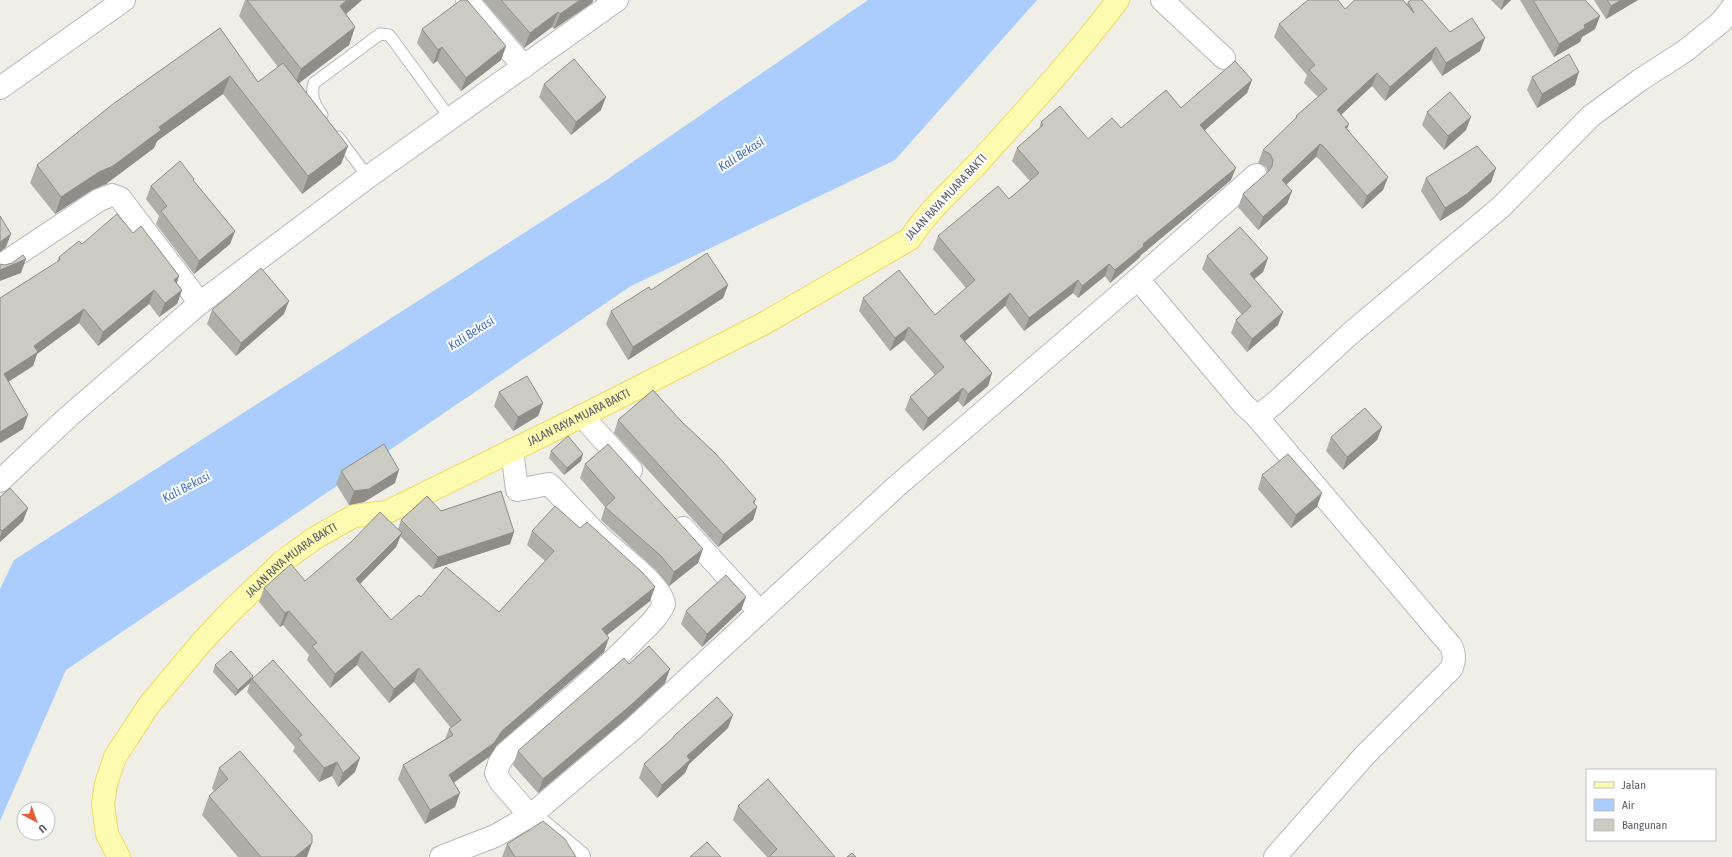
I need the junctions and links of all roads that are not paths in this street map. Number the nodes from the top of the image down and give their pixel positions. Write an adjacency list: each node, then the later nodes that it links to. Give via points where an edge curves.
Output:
1 (124, 0): 9 (street)
2 (467, 0): 8 (street)
3 (617, 0): 8 (street)
4 (1118, 0): 16 (main road, JALAN RAYA MUARA BAKTI, via 1063,69 964,178 920,222 910,239 763,324)
5 (1162, 0): 7 (street)
6 (1732, 8): 17 (street, via 1721,22 1685,51 1591,116 1501,207 1351,333)
7 (1224, 58)
8 (524, 67): 10 (street)
9 (0, 88)
10 (450, 118): 12 (street); 12 (lane, via 390,35 380,34 314,83 312,90 316,108)
11 (1256, 175): 14 (street)
12 (368, 177): 15 (street)
13 (0, 266): 15 (street, via 99,200 112,195 120,198)
14 (1138, 279): 17 (street); 22 (street, via 898,485)
15 (200, 303): 19 (street, via 68,417)
16 (582, 416): 18 (main road, JALAN RAYA MUARA BAKTI); 20 (street)
17 (1257, 417): 27 (street, via 1451,646 1454,656 1451,669 1365,755)
18 (512, 450): 23 (street, via 517,490 549,484 602,538 655,586 663,597 664,604 655,619 614,660 505,754 496,773); 24 (main road, JALAN RAYA MUARA BAKTI, via 386,512 354,516 315,538 283,561 229,613 148,705 115,757 106,784 103,804 107,834)
19 (0, 481)
20 (645, 485)
21 (671, 514): 22 (street)
22 (760, 612): 23 (street, via 634,728)
23 (530, 816): 25 (street, via 495,836); 26 (street)
24 (118, 857)
25 (441, 857)
26 (580, 857)
27 (1275, 857)

